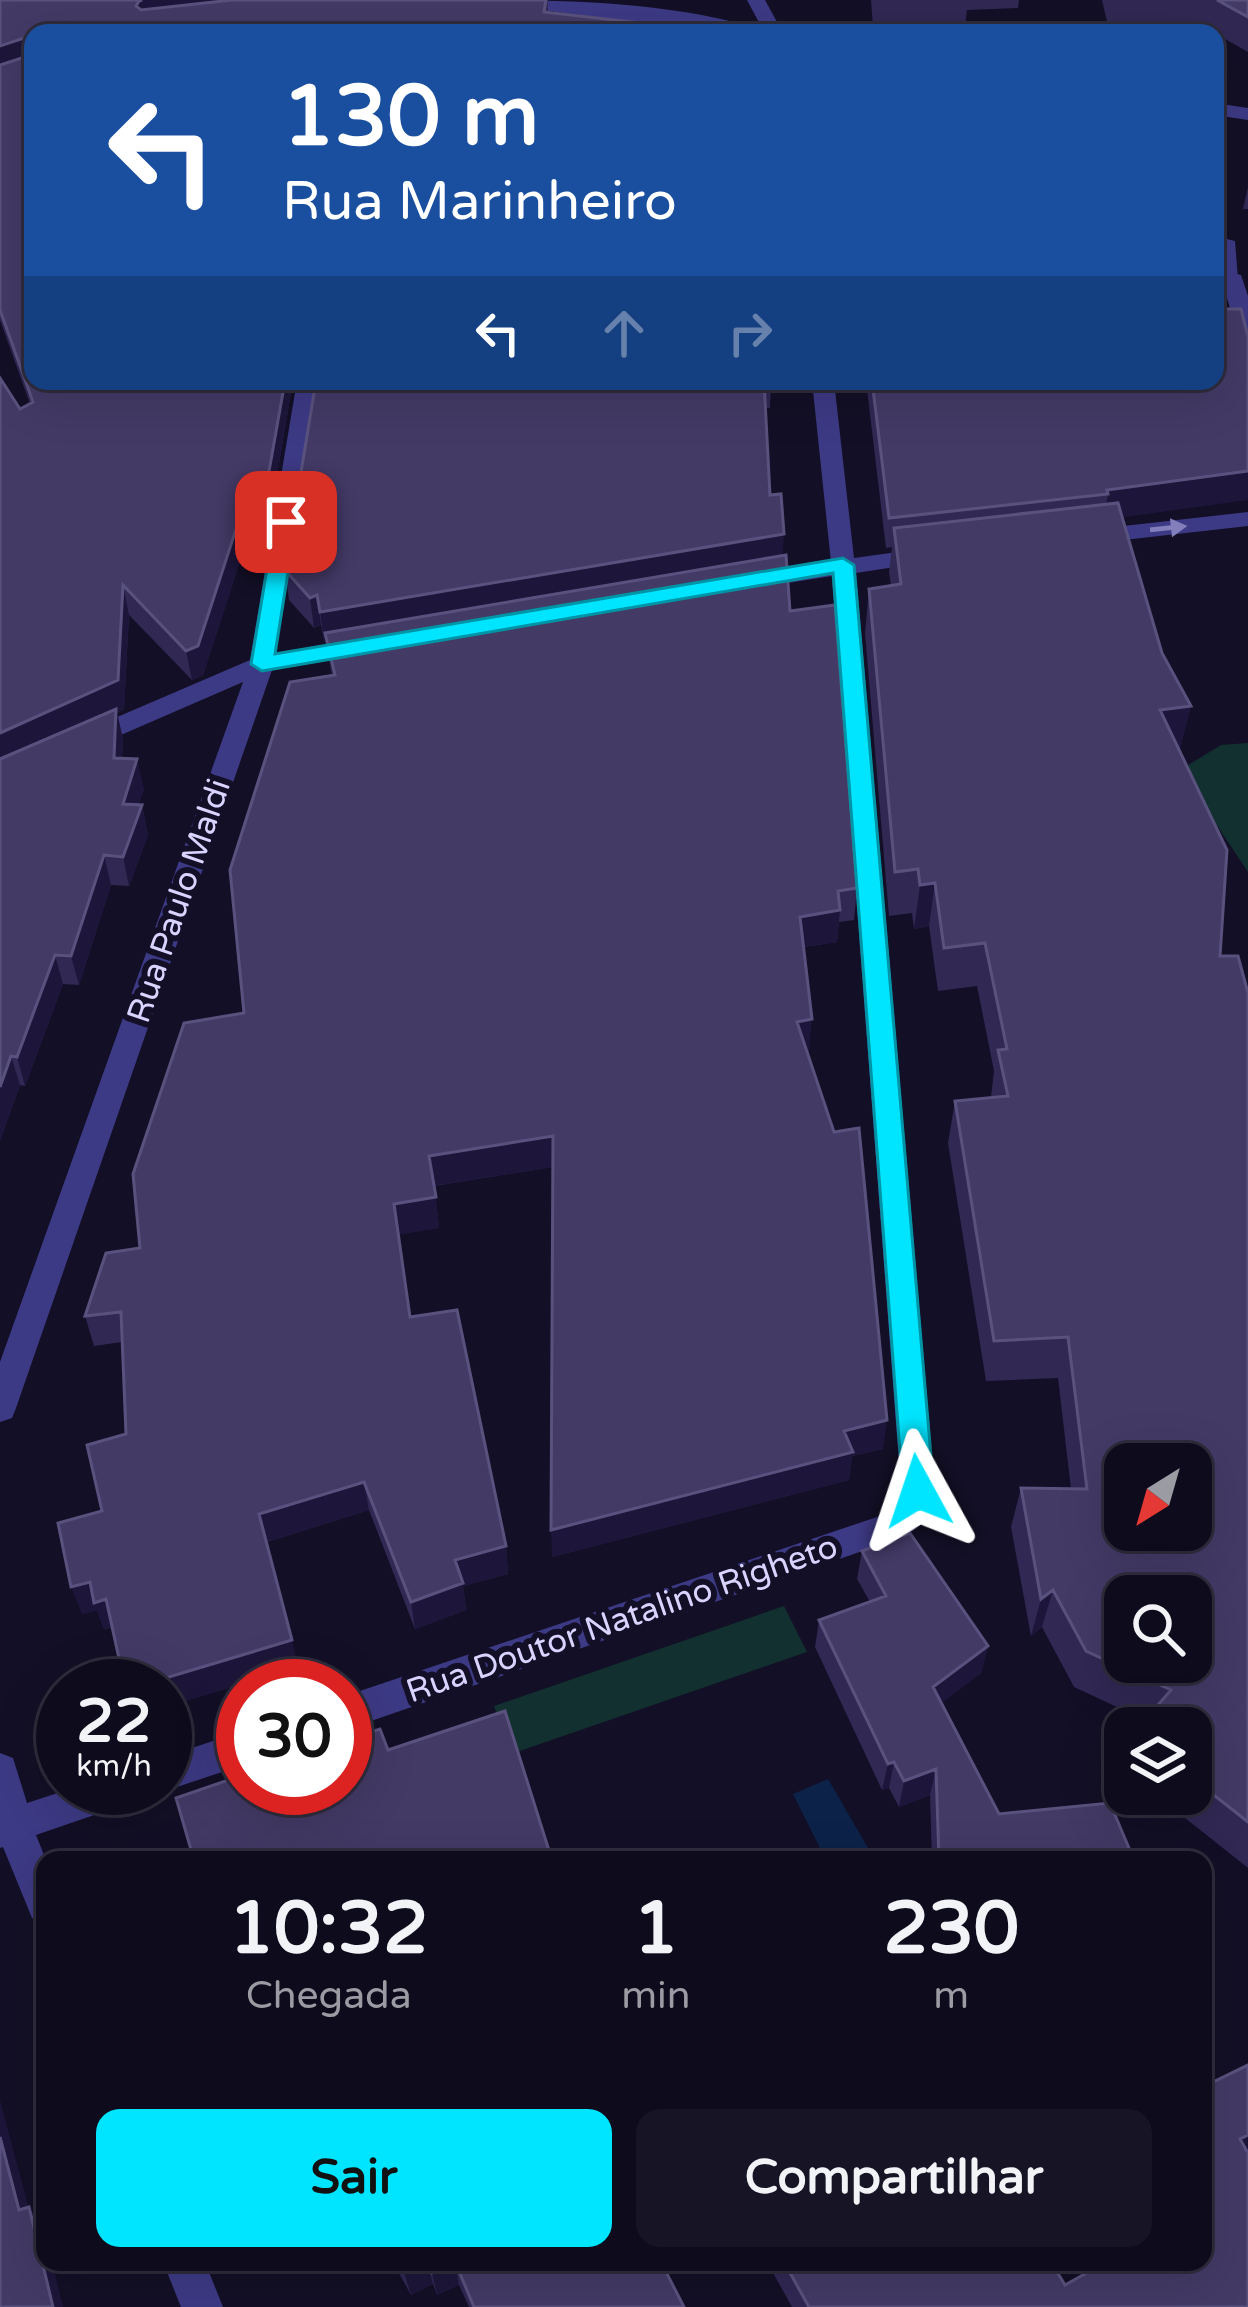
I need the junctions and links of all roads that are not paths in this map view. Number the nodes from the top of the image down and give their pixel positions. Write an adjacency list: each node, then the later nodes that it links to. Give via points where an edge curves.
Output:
1 (500, 0): 2 (street)
2 (707, 24)
3 (1226, 242): 4 (lane)
4 (1224, 263)
5 (1224, 276): 6 (street)
6 (1248, 332)
7 (307, 390): 15 (street, Rua Paulo Maldi)
8 (824, 390): 12 (street, Rua Doutor Natalino Righeto)
9 (1248, 519): 10 (street, one-way to 9)
10 (1058, 540)
11 (962, 551): 12 (street)
12 (843, 565): 13 (street); 18 (street, Rua Doutor Natalino Righeto, via 918,1491 888,1528)
13 (727, 584)
14 (402, 640): 15 (street)
15 (262, 664): 16 (street); 17 (street, Rua Paulo Maldi)
16 (66, 750)
17 (0, 1408)
18 (372, 1704)
19 (0, 1770): 21 (street)
20 (45, 1815): 21 (street)
21 (7, 1828): 22 (street)
22 (36, 1887)
23 (188, 2271): 24 (street)
24 (202, 2307)

